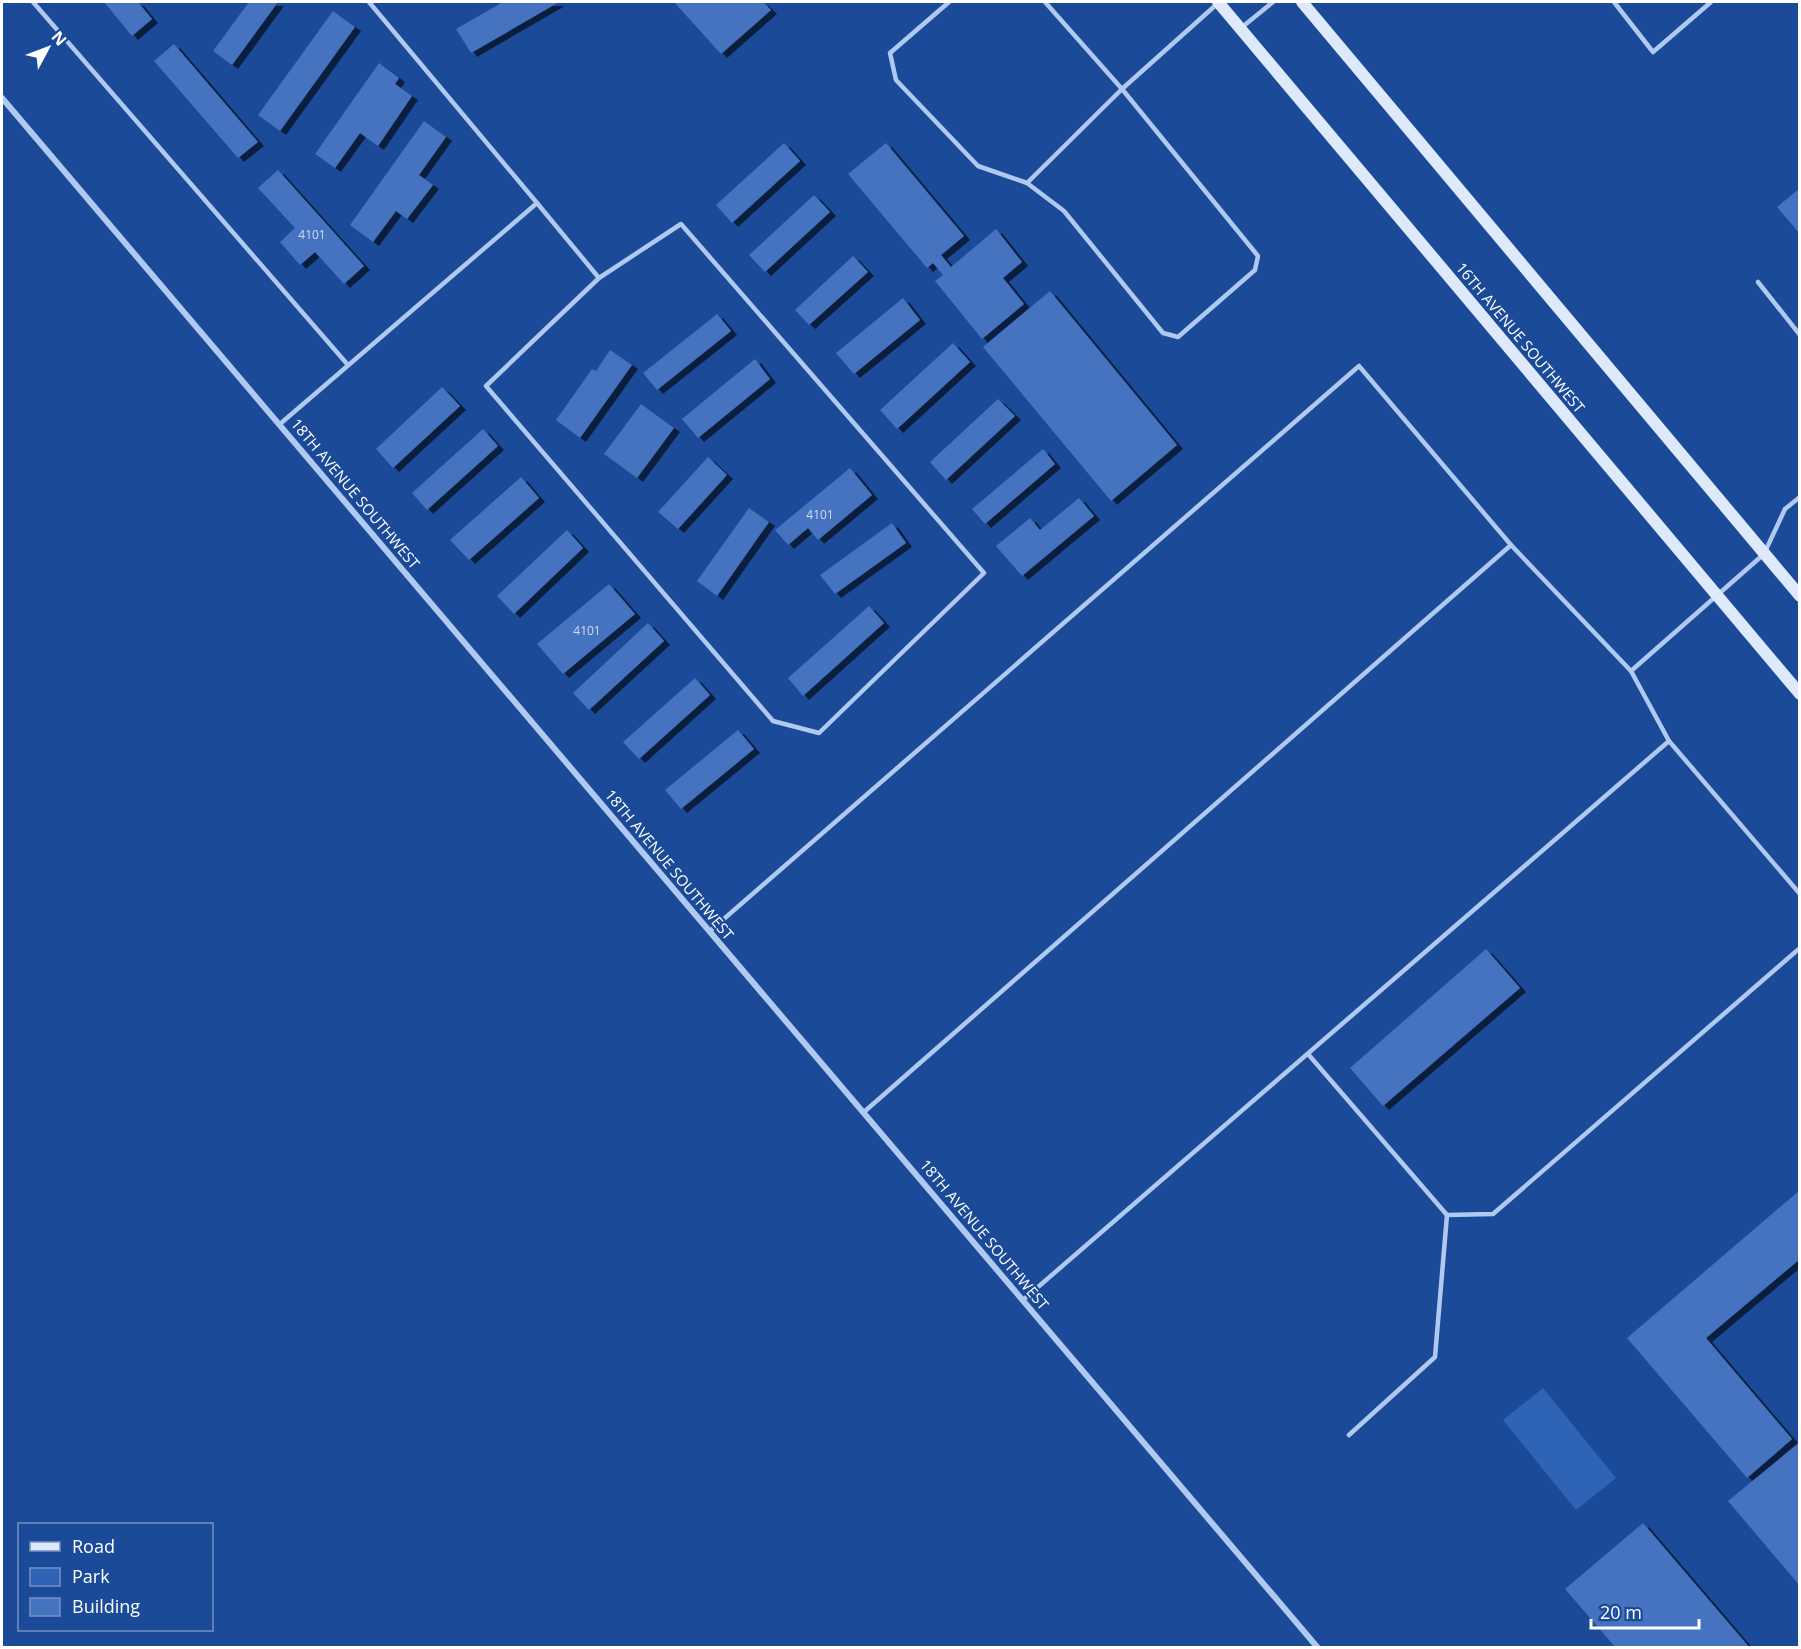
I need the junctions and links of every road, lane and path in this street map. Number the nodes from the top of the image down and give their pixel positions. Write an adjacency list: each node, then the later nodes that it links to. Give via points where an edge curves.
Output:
1 (33, 2): 18 (lane)
2 (369, 2): 14 (lane)
3 (949, 2): 13 (lane, via 890,53 896,80 978,166)
4 (1045, 2): 11 (lane)
5 (1219, 2): 10 (main road, 16TH AVENUE SOUTHWEST); 11 (lane)
6 (1273, 2): 10 (lane)
7 (1302, 2): 22 (main road)
8 (1614, 2): 9 (lane, via 1653,52)
9 (1711, 2)
10 (1241, 28): 23 (main road, 16TH AVENUE SOUTHWEST)
11 (1122, 90): 13 (lane); 13 (lane, via 1258,256 1255,270 1178,338 1163,333 1064,212)
12 (2, 98): 19 (street, 18TH AVENUE SOUTHWEST)
13 (1027, 183)
14 (537, 203): 15 (lane); 18 (lane)
15 (599, 278): 15 (lane, via 486,386 772,721 819,733 984,573 681,224)
16 (1758, 282): 17 (lane)
17 (1800, 335)
18 (348, 365): 19 (lane)
19 (280, 424): 29 (street, 18TH AVENUE SOUTHWEST)
20 (1800, 497): 22 (lane, via 1785,509)
21 (1511, 545): 25 (lane); 29 (lane, via 1359,366); 32 (lane)
22 (1764, 554): 23 (lane); 24 (main road)
23 (1716, 596): 25 (lane); 26 (main road, 16TH AVENUE SOUTHWEST)
24 (1800, 596)
25 (1631, 671): 27 (lane)
26 (1800, 694)
27 (1669, 741): 28 (lane); 31 (lane)
28 (1800, 894)
29 (710, 931): 32 (street, 18TH AVENUE SOUTHWEST)
30 (1800, 948): 33 (lane, via 1493,1214)
31 (1308, 1054): 33 (lane); 34 (lane)
32 (864, 1112): 34 (street, 18TH AVENUE SOUTHWEST)
33 (1447, 1215): 35 (lane, via 1435,1357)
34 (1023, 1300): 36 (street, 18TH AVENUE SOUTHWEST)
35 (1349, 1435)
36 (1318, 1647)

